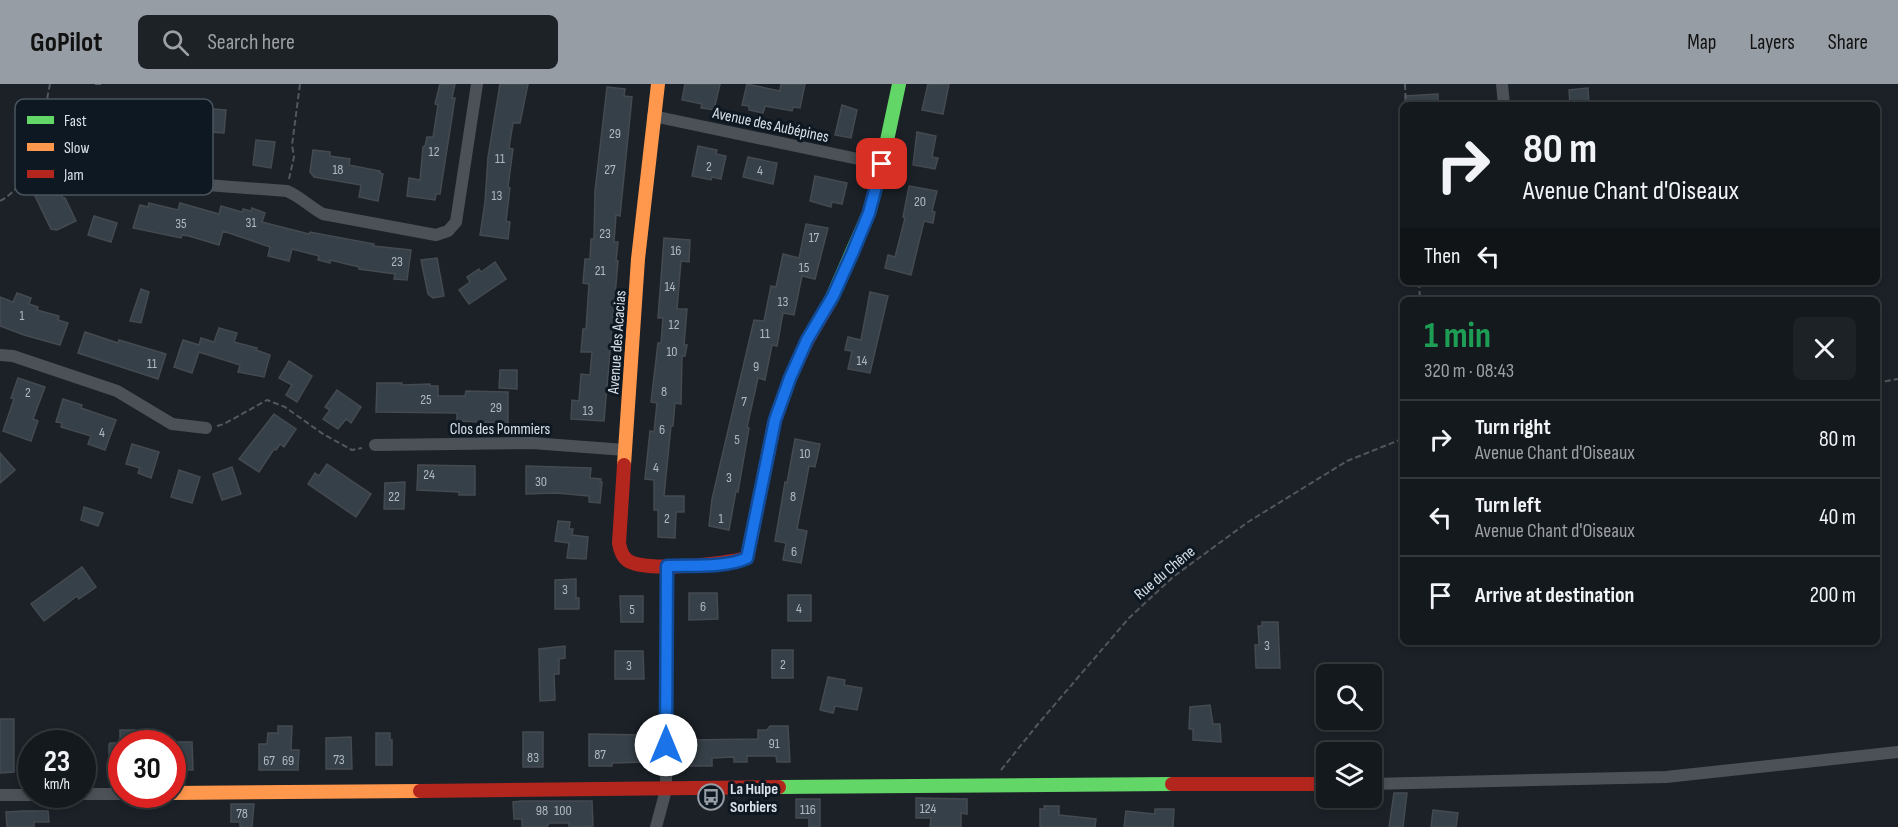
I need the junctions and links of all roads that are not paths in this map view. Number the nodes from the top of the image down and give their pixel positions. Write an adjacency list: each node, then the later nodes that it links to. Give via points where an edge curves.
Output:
1 (477, 84): 8 (street, via 456,222 448,231 436,235 323,214 287,191)
2 (658, 84): 6 (street, Avenue des Acacias)
3 (899, 84): 7 (street)
4 (1502, 84): 5 (street)
5 (1504, 102)
6 (653, 116): 7 (street, Avenue des Aubépines); 12 (street, Avenue des Acacias)
7 (882, 164): 13 (street, via 869,213 852,254 807,340 775,420 747,558 721,564)
8 (213, 185)
9 (0, 354): 10 (street, via 117,391 172,424)
10 (206, 428)
11 (375, 446): 12 (street, Clos des Pommiers, via 532,443)
12 (625, 450): 13 (street, Avenue des Acacias, via 619,543 623,558 632,563)
13 (667, 566): 17 (street)
14 (1898, 752): 16 (street, via 1666,777)
15 (1316, 784): 17 (street, via 990,784)
16 (1382, 784)
17 (666, 790): 18 (street); 21 (street)
18 (186, 794)
19 (0, 795): 20 (street)
20 (18, 795)
21 (656, 827)

